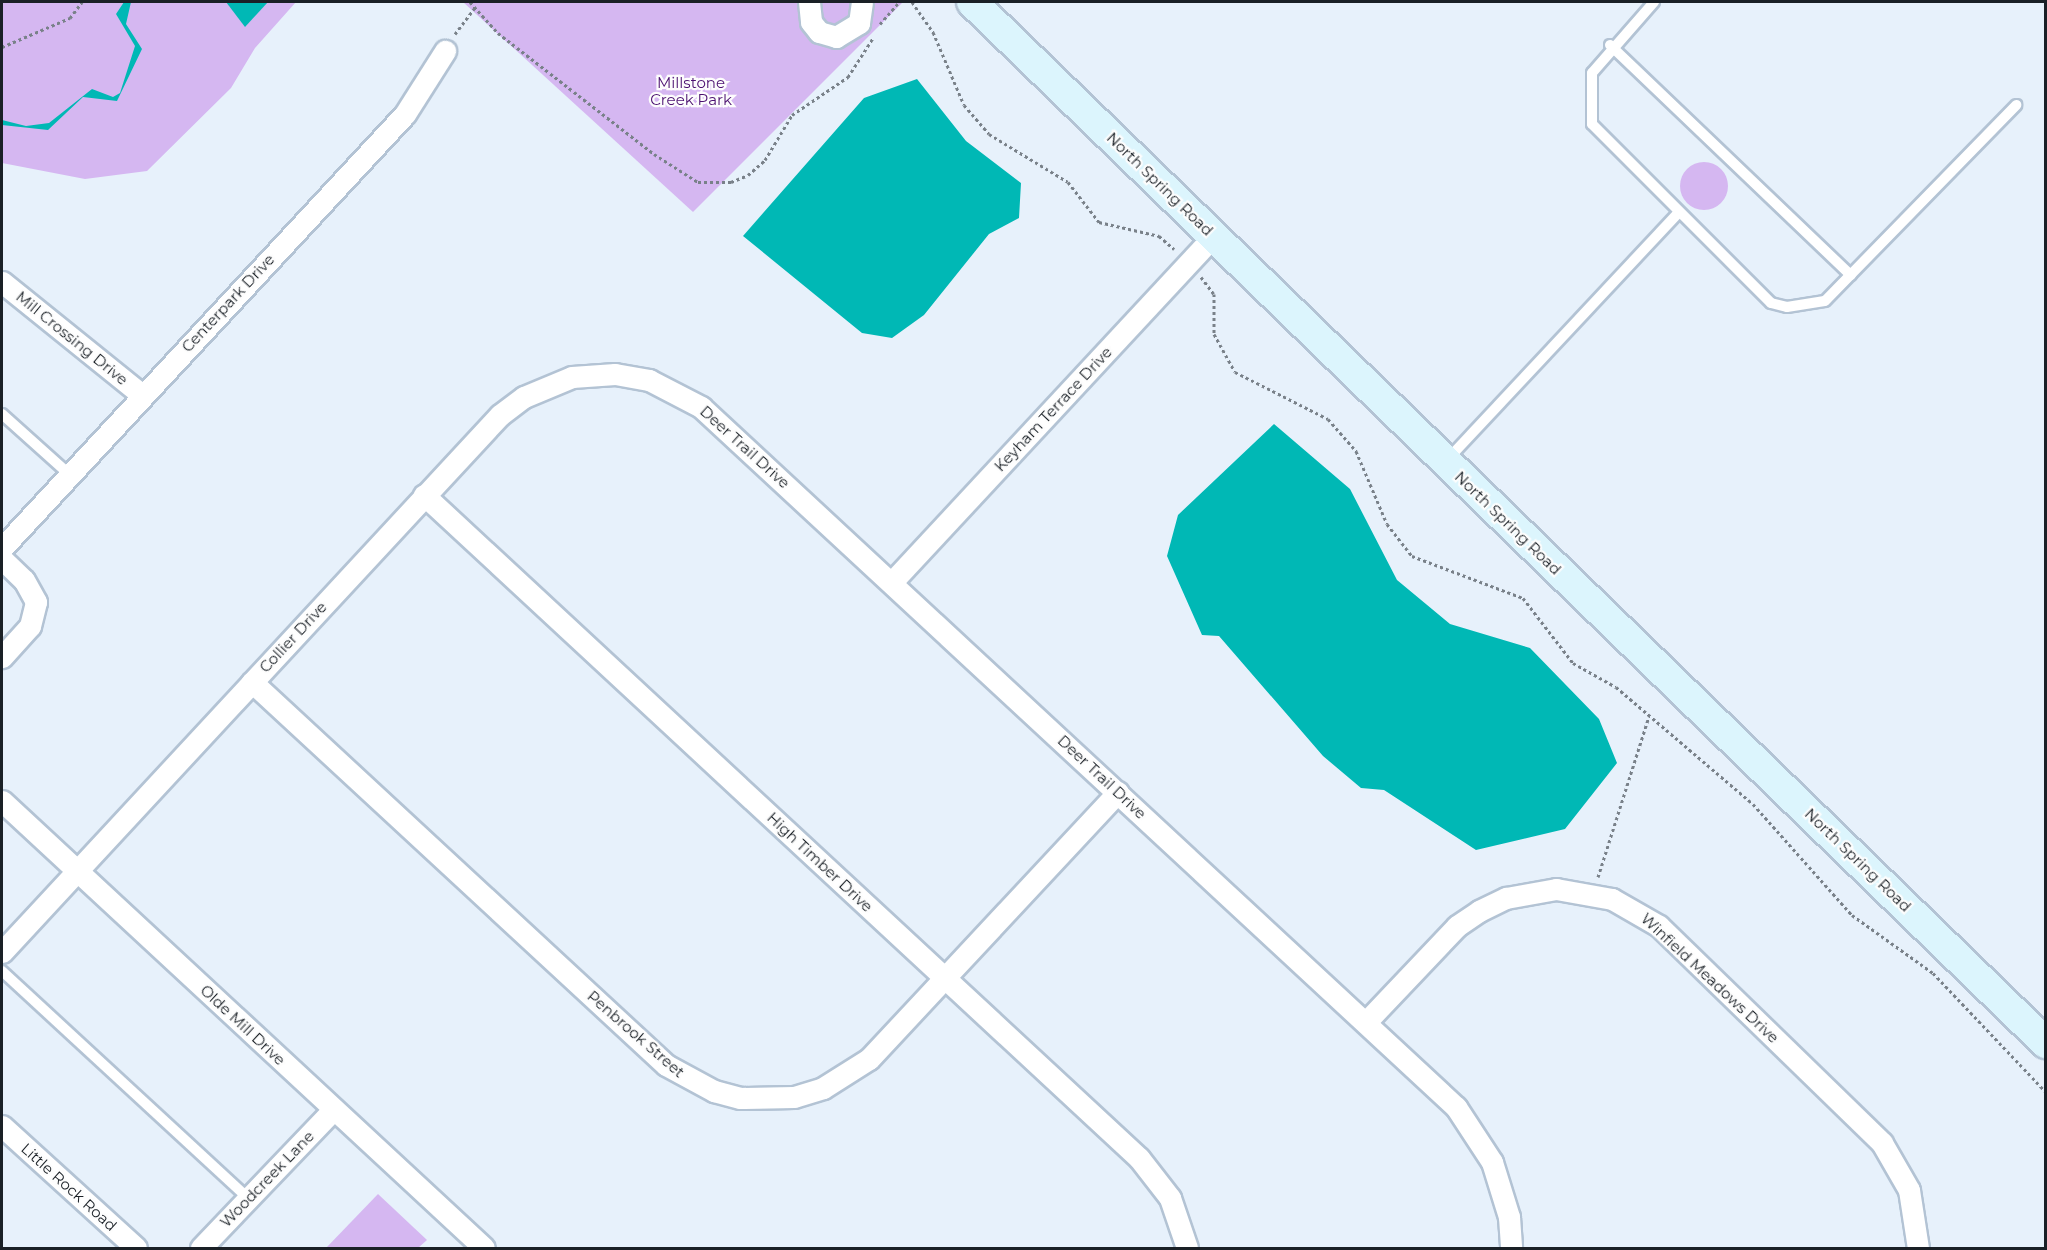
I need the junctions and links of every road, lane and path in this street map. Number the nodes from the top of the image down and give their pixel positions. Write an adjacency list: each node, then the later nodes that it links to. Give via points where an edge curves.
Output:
1 (82, 2): 11 (path, via 70,18)
2 (470, 2): 9 (path)
3 (809, 2): 4 (street, via 810,22 819,32 836,37 859,23)
4 (862, 2)
5 (899, 2): 9 (path, via 848,77 792,115 765,160 739,179 710,183 686,177 654,154 498,33)
6 (912, 2): 16 (path, via 933,32 964,105 989,134 1068,183 1099,222 1159,236)
7 (972, 2): 15 (main road, North Spring Road)
8 (1654, 2): 10 (lane)
9 (475, 7): 12 (path)
10 (1610, 45): 14 (lane, via 1592,73 1592,124); 17 (lane)
11 (2, 47)
12 (445, 51): 20 (street, Centerpark Drive, via 405,114)
13 (2016, 105): 17 (lane)
14 (1678, 213): 17 (lane, via 1771,303 1787,307 1825,301); 22 (lane)
15 (1214, 236): 16 (street, Keyham Terrace Drive); 22 (main road, North Spring Road)
16 (1189, 262): 27 (street, Keyham Terrace Drive); 30 (path, via 1214,294 1215,334 1235,372 1328,419 1356,451 1387,524 1412,556 1523,598 1559,649 1616,687)
17 (1851, 275)
18 (2, 282): 20 (street, Mill Crossing Drive)
19 (615, 374): 24 (street, Collier Drive, via 572,378 524,397); 27 (street, Deer Trail Drive, via 649,380 702,407)
20 (142, 395): 23 (street, Centerpark Drive)
21 (2, 414): 23 (lane)
22 (1445, 461): 39 (main road, North Spring Road)
23 (70, 475): 25 (street, Centerpark Drive)
24 (424, 495): 29 (street, Collier Drive); 37 (street, High Timber Drive)
25 (2, 548)
26 (2, 559): 28 (street, via 31,589 36,602 30,626)
27 (892, 582): 31 (street, Deer Trail Drive)
28 (2, 657)
29 (252, 682): 33 (street, Collier Drive); 37 (street, Penbrook Street, via 666,1065 714,1091 767,1100 823,1088 869,1059)
30 (1648, 718): 34 (path, via 1599,874); 40 (path, via 1674,734 1779,828 1852,915 1933,973)
31 (1118, 792): 37 (street, Penbrook Street); 38 (street, Deer Trail Drive)
32 (2, 801): 33 (street, Olde Mill Drive)
33 (76, 871): 35 (street, Collier Drive); 41 (street, Olde Mill Drive)
34 (1598, 895): 38 (street, Winfield Meadows Drive, via 1530,892 1479,910 1444,939); 49 (street, Winfield Meadows Drive, via 1659,926 1882,1143 1909,1190)
35 (2, 952)
36 (2, 971): 43 (lane)
37 (945, 978): 47 (street, High Timber Drive, via 1157,1178 1182,1225)
38 (1366, 1022): 48 (street, Deer Trail Drive, via 1477,1133 1502,1189)
39 (2046, 1043)
40 (2046, 1092)
41 (334, 1109): 43 (street, Woodcreek Lane); 46 (street, Olde Mill Drive)
42 (2, 1126): 44 (street, Little Rock Road)
43 (249, 1198): 45 (street, Woodcreek Lane)
44 (136, 1248)
45 (201, 1248)
46 (484, 1248)
47 (1187, 1248)
48 (1511, 1248)
49 (1918, 1248)

